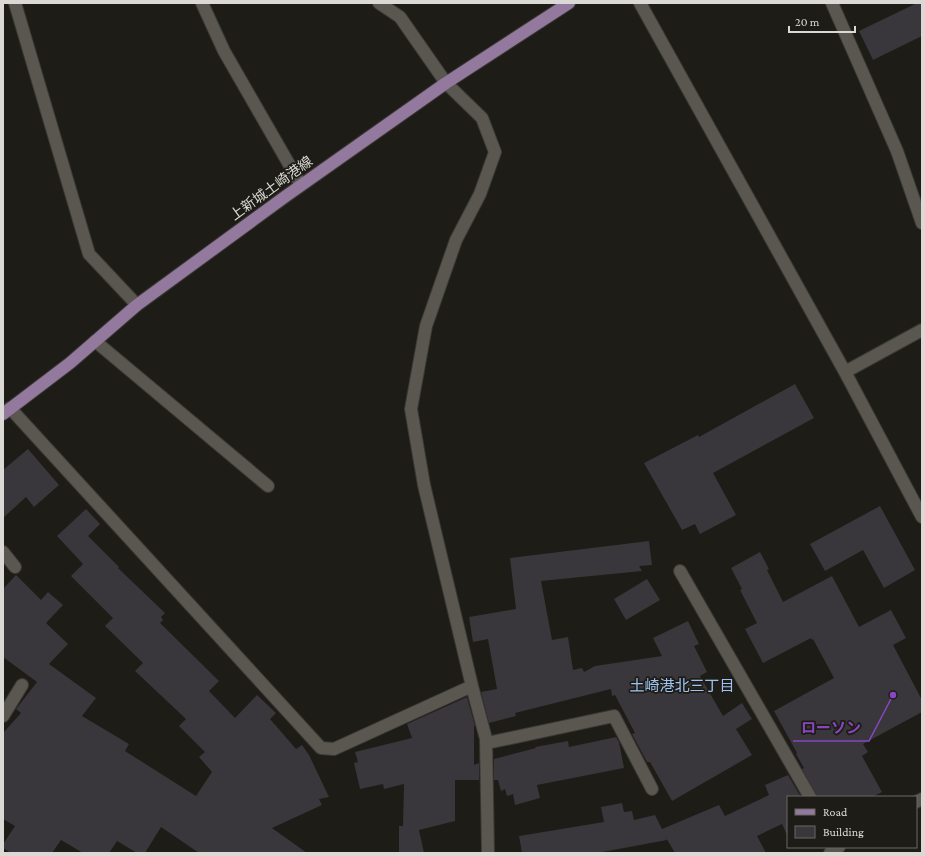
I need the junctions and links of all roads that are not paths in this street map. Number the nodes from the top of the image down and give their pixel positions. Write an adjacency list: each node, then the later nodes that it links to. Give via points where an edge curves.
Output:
1 (15, 3): 10 (street, via 89,254)
2 (202, 3): 8 (street, via 224,51)
3 (379, 3): 7 (street, via 400,18)
4 (569, 3): 7 (main road, 上新城土崎港線)
5 (640, 3): 13 (street)
6 (832, 3): 9 (street, via 897,151)
7 (446, 83): 8 (main road, 上新城土崎港線); 21 (street, via 482,118 495,152 480,194 456,240 426,326 411,409 424,485)
8 (301, 185): 10 (main road, 上新城土崎港線)
9 (922, 223)
10 (137, 305): 12 (main road, 上新城土崎港線)
11 (922, 330): 13 (street)
12 (95, 341): 14 (main road, 上新城土崎港線); 15 (street)
13 (845, 372): 16 (street)
14 (6, 411): 21 (street, via 321,748 334,749)
15 (268, 486)
16 (922, 517)
17 (3, 552): 18 (street)
18 (15, 567)
19 (680, 571): 25 (street)
20 (22, 685): 22 (street)
21 (472, 686): 23 (street)
22 (3, 716)
23 (487, 743): 24 (street, via 614,716); 26 (street)
24 (652, 789)
25 (809, 796)
26 (488, 853)

